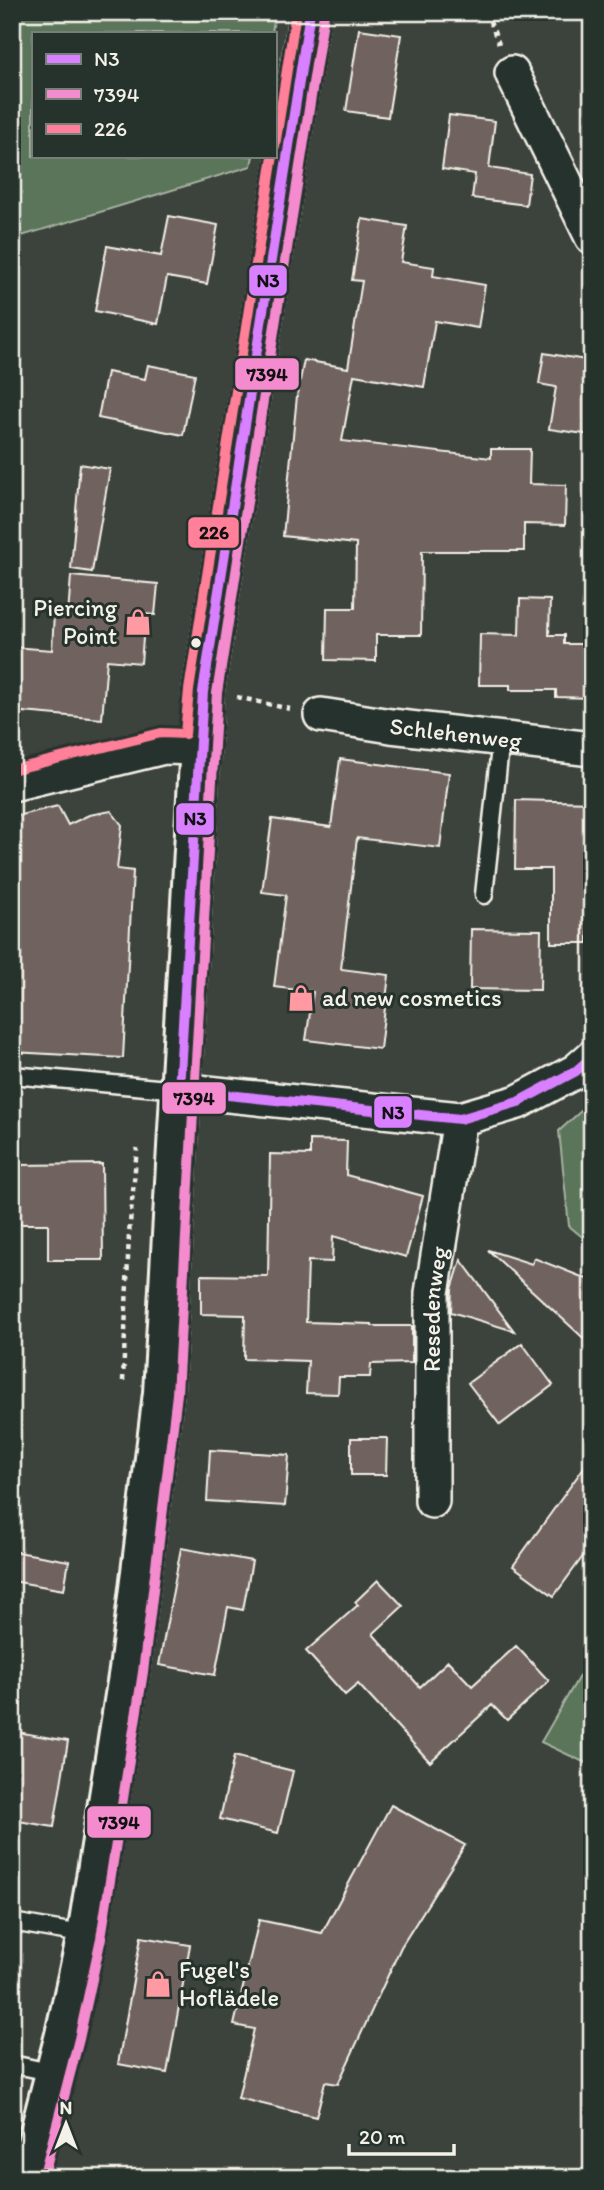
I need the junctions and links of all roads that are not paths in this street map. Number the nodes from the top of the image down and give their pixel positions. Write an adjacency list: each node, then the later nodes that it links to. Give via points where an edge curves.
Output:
1 (310, 12): 6 (main road)
2 (512, 73): 3 (street)
3 (592, 237)
4 (321, 715): 5 (street, Schlehenweg)
5 (501, 738): 7 (street, Schlehenweg); 9 (lane)
6 (198, 748): 8 (street, via 164,747); 12 (main road)
7 (592, 748)
8 (12, 784)
9 (484, 895)
10 (592, 1057): 13 (street, via 576,1071 518,1102)
11 (12, 1076): 12 (lane)
12 (179, 1090): 13 (street); 16 (main road, via 163,1393 129,1670)
13 (460, 1119): 14 (street, Resedenweg, via 432,1293)
14 (432, 1501)
15 (12, 1922): 16 (lane)
16 (87, 1935): 18 (main road)
17 (12, 2064): 18 (lane)
18 (56, 2073): 19 (main road)
19 (28, 2178)

